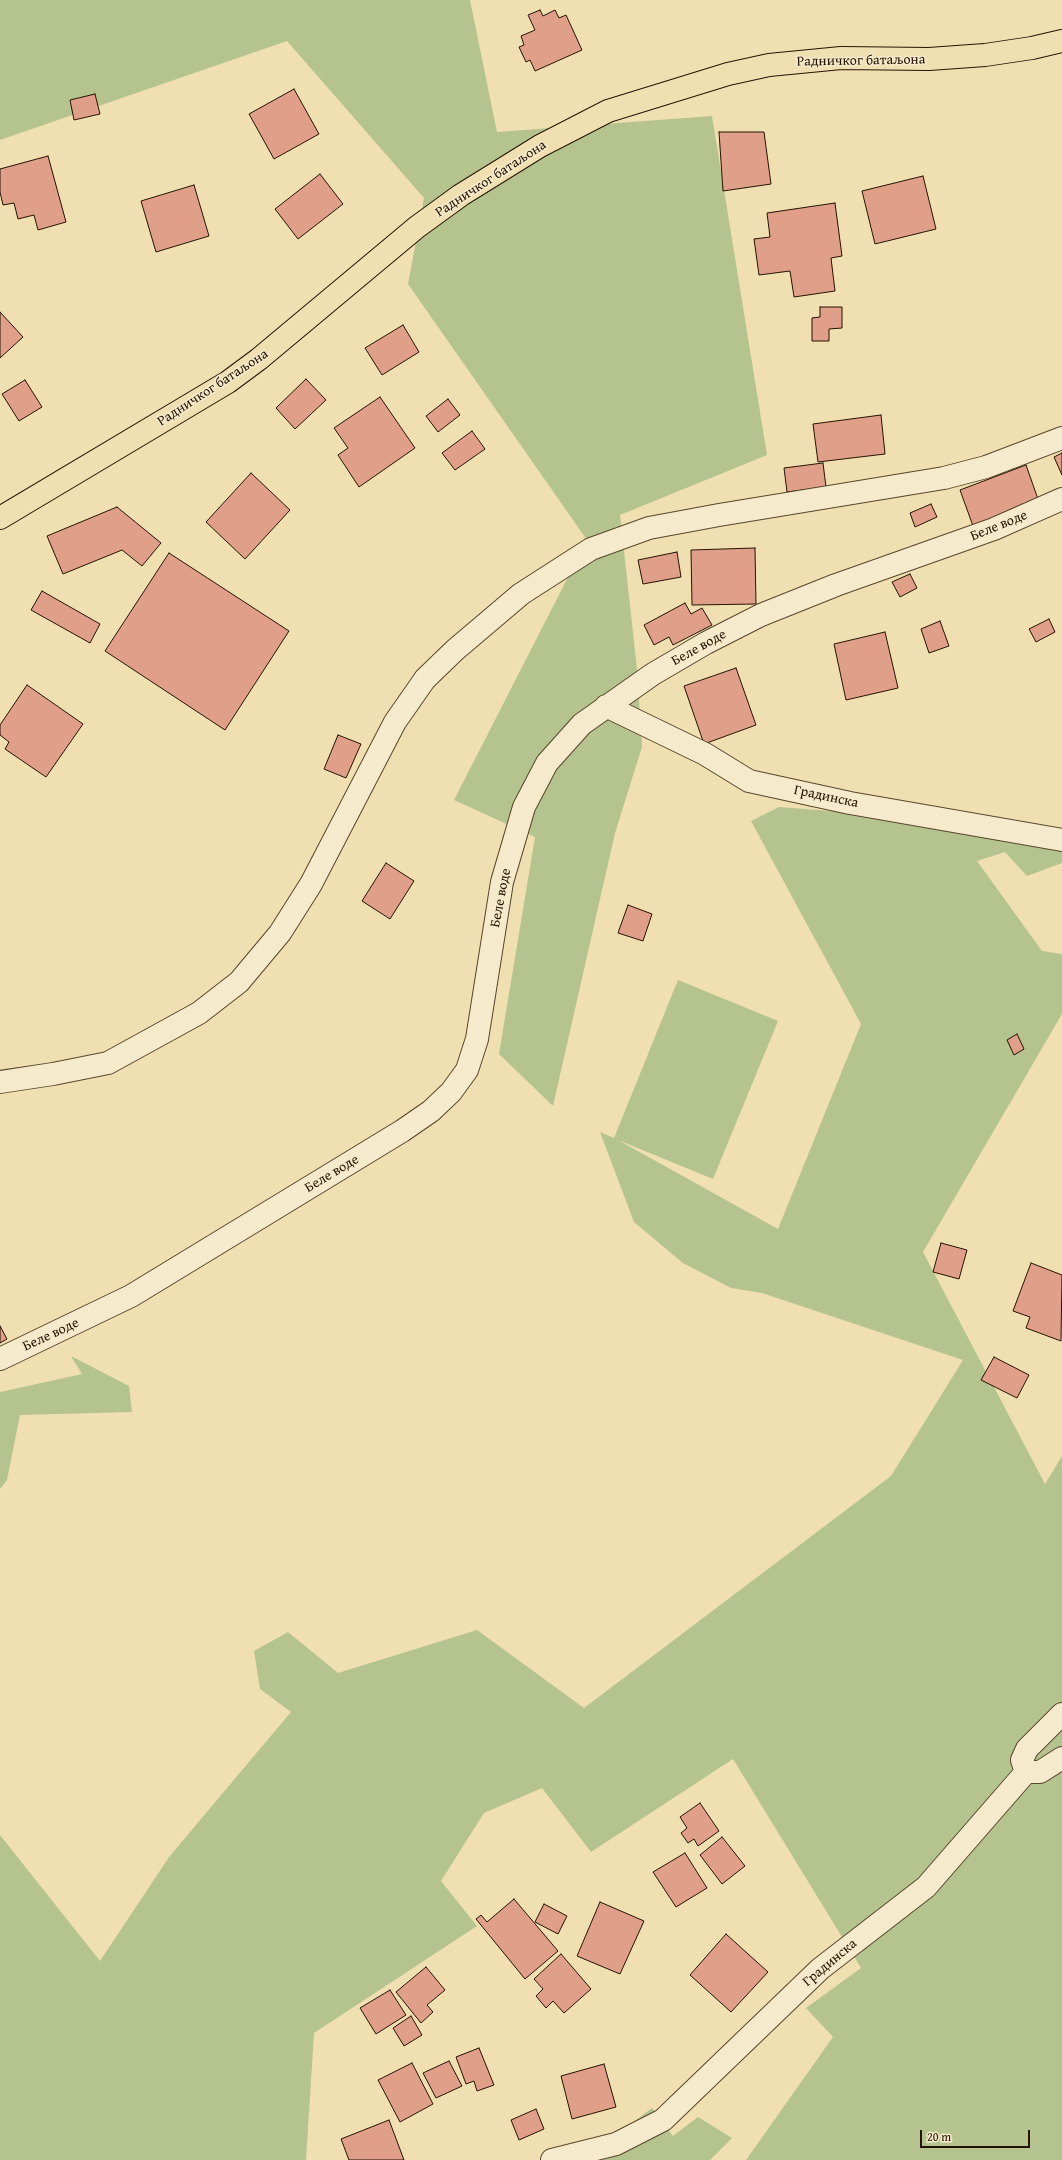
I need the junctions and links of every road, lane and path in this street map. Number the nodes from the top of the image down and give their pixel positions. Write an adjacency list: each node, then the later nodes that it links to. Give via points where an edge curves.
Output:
1 (1062, 41): 4 (main road, Радничког батаљона, via 985,55 929,59 841,58 769,65 728,74 608,111 540,146 461,195 417,227 228,382)
2 (1062, 438): 7 (street, via 986,467 944,478 719,514 649,528 590,549 521,594 425,679 395,722 311,884 280,933 239,982 199,1013 108,1063)
3 (1062, 499): 5 (street, Беле воде, via 994,529 836,585 761,615 653,674)
4 (0, 518)
5 (606, 706): 6 (street, Градинска, via 705,754 749,782 850,803); 8 (street, Беле воде, via 582,724 547,763 524,807 502,882 477,1039 467,1070 451,1092 402,1131 131,1296)
6 (1062, 840)
7 (0, 1082)
8 (0, 1359)
9 (1062, 1714): 11 (street, via 1027,1749 1022,1760)
10 (1062, 1758): 11 (street, via 1040,1772)
11 (1026, 1772): 12 (street, Градинска, via 926,1887 820,1969 663,2120 616,2144)
12 (552, 2160)

